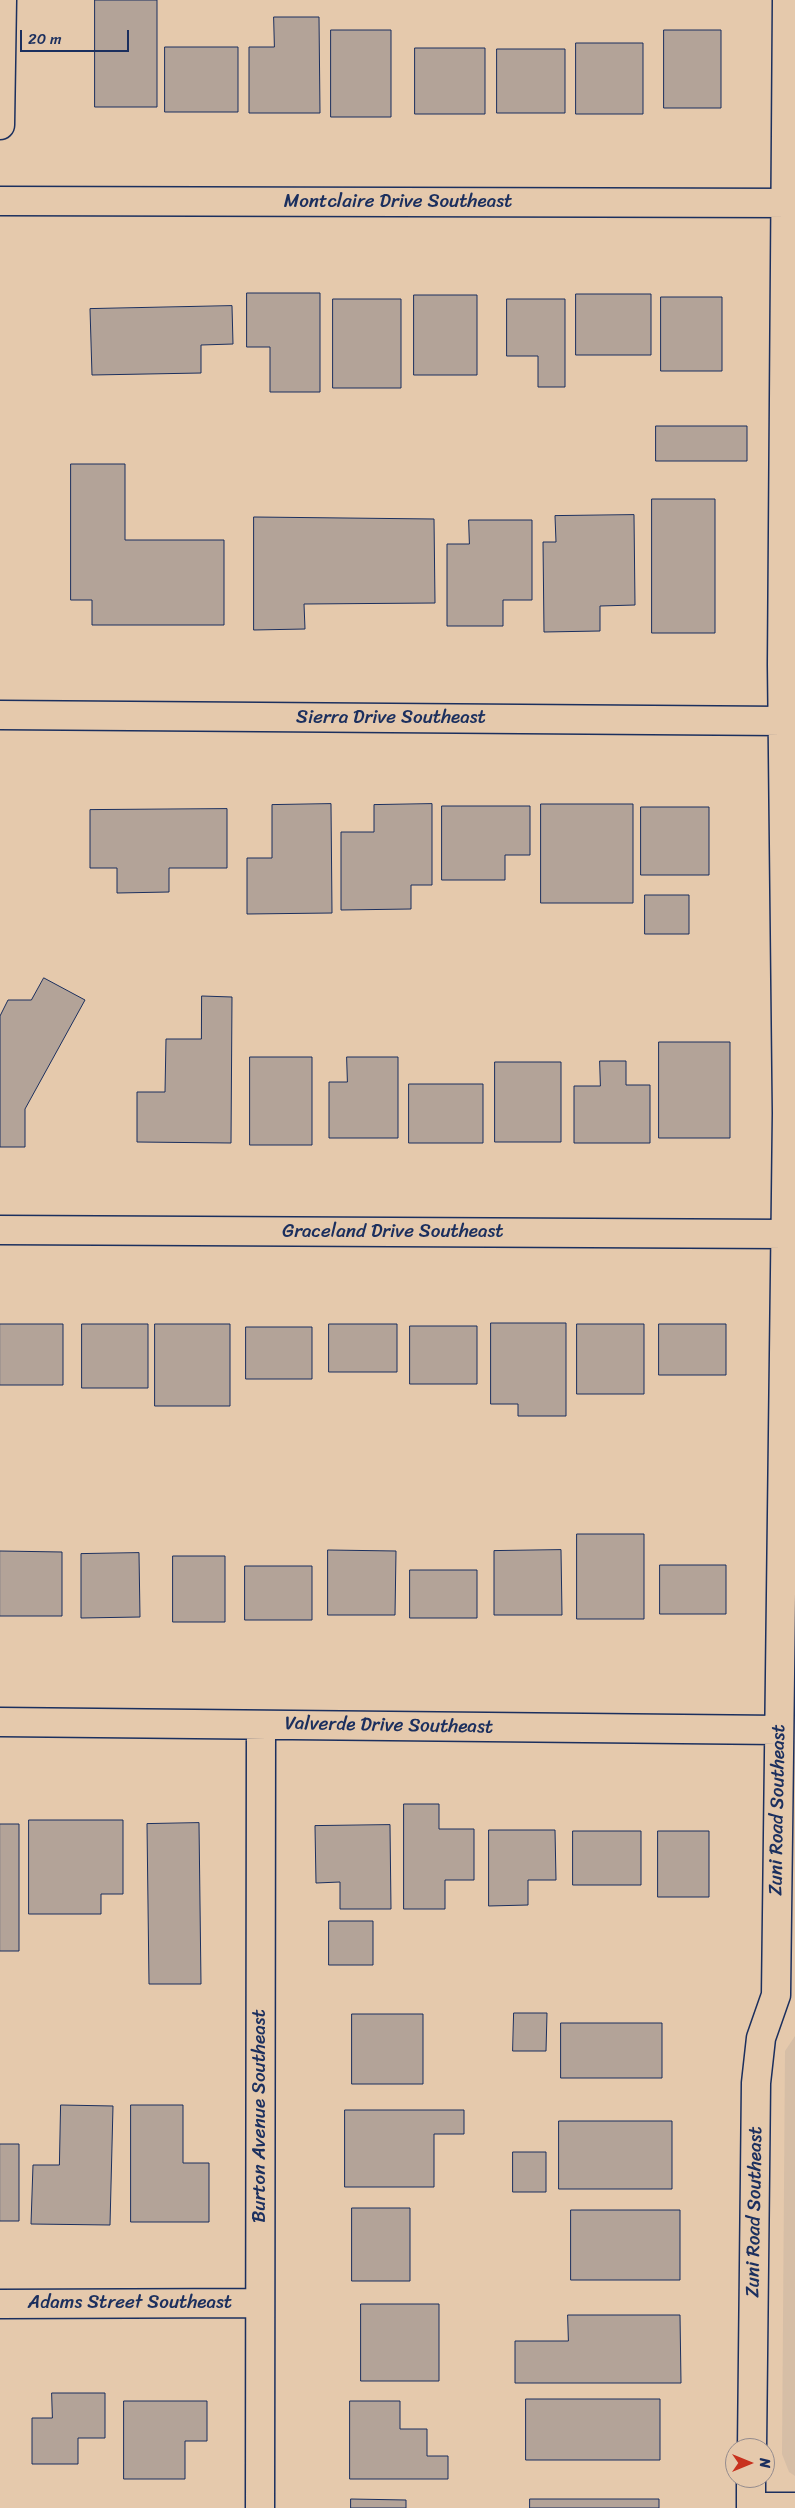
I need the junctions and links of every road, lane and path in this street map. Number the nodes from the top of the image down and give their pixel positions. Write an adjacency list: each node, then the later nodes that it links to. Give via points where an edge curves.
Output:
1 (2, 0): 3 (street)
2 (787, 0): 5 (street, Zuni Road Southeast)
3 (0, 125)
4 (0, 201): 5 (street, Montclaire Drive Southeast)
5 (791, 203): 6 (street, Zuni Road Southeast)
6 (789, 664): 8 (street, Zuni Road Southeast)
7 (0, 715): 8 (street, Sierra Drive Southeast)
8 (782, 721): 9 (street, Zuni Road Southeast)
9 (791, 1114): 11 (street, Zuni Road Southeast)
10 (0, 1230): 11 (street, Graceland Drive Southeast)
11 (785, 1234): 12 (street, Zuni Road Southeast)
12 (789, 1558): 15 (street, Zuni Road Southeast)
13 (0, 1722): 14 (street, Valverde Drive Southeast)
14 (261, 1725): 15 (street, Valverde Drive Southeast); 17 (street, Burton Avenue Southeast)
15 (779, 1730): 16 (street, Zuni Road Southeast)
16 (786, 1995): 19 (street, Zuni Road Southeast, via 761,2038 756,2083)
17 (259, 2303): 18 (street, Adams Street Southeast); 23 (street, Burton Avenue Southeast)
18 (0, 2304)
19 (752, 2438)
20 (751, 2488): 21 (street)
21 (751, 2507): 22 (street)
22 (795, 2507)
23 (260, 2508)

